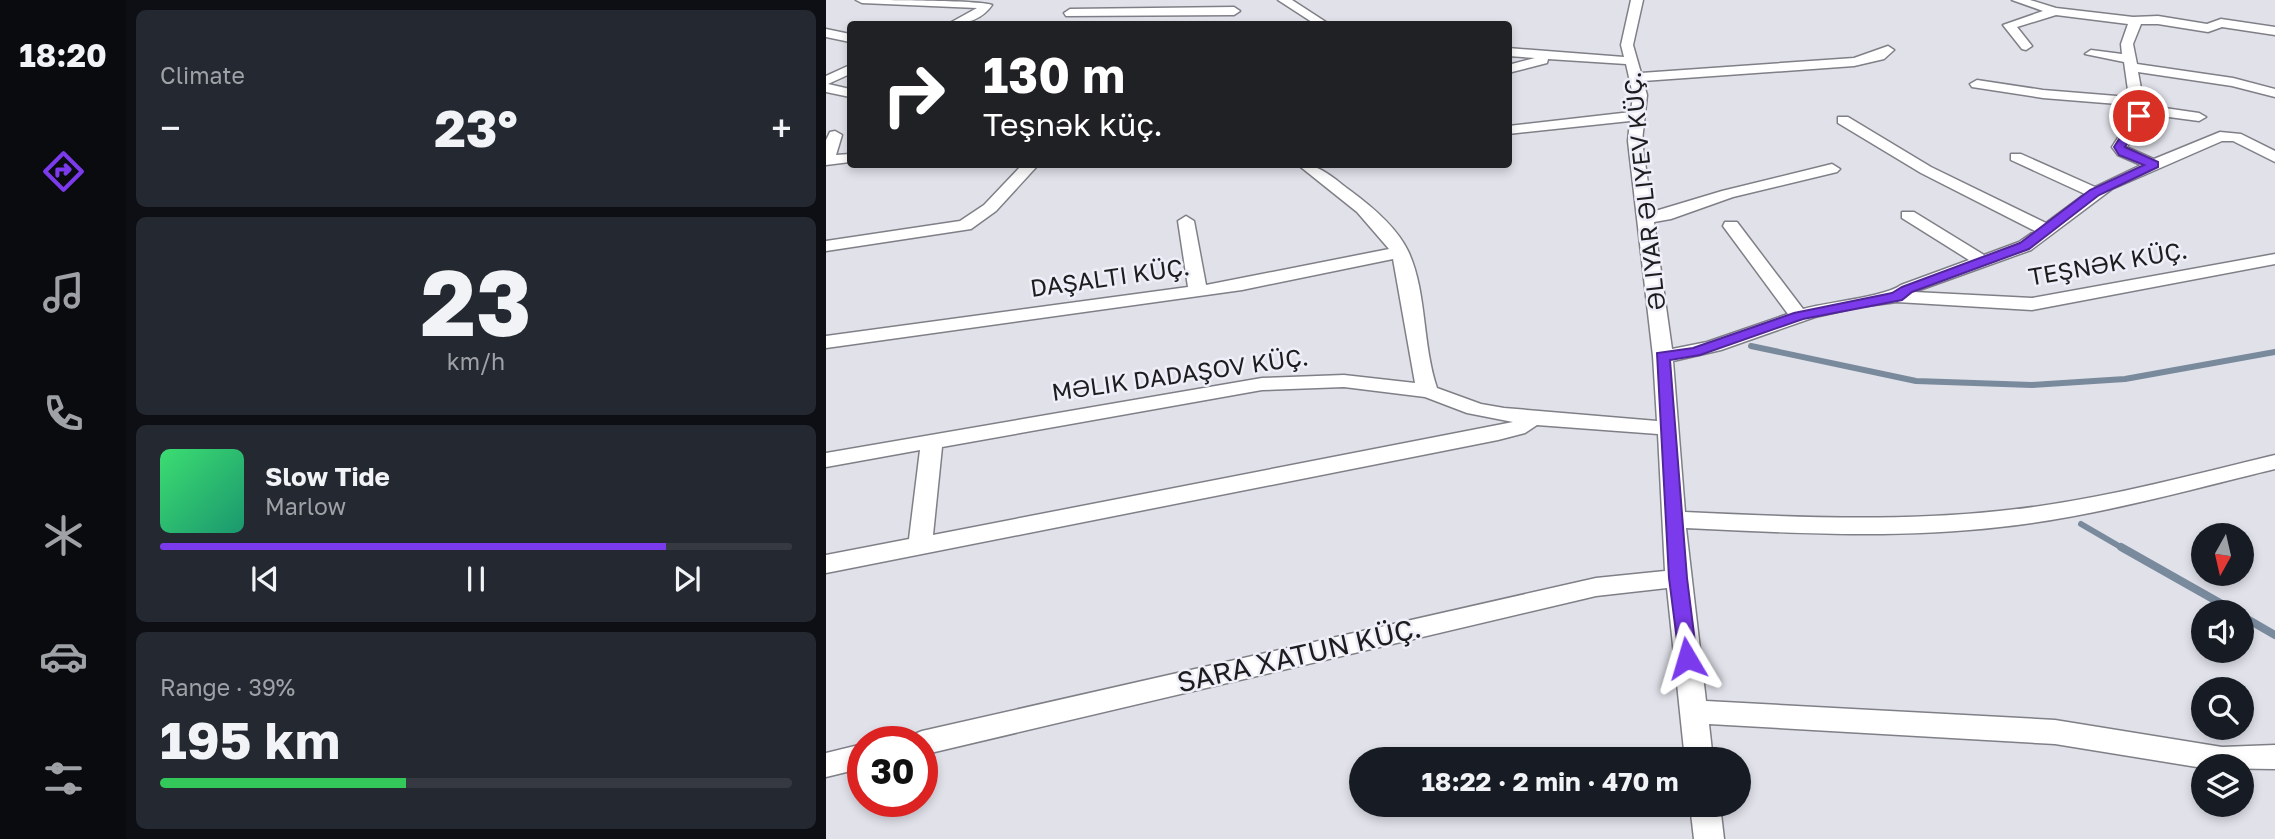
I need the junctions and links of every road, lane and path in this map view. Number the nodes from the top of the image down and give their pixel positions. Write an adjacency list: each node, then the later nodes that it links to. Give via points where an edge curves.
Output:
1 (862, 0): 5 (street)
2 (1284, 0): 11 (street)
3 (1637, 0): 22 (street, ƏLIYAR ƏLIYEV KÜÇ., via 1626,39)
4 (2018, 0): 7 (street)
5 (987, 3): 10 (street)
6 (1236, 6): 8 (street)
7 (2056, 11): 9 (street); 15 (street, via 2010,25)
8 (1070, 13)
9 (2133, 20): 12 (street, via 2208,28 2221,23); 20 (street, via 2136,27 2127,44)
10 (961, 21)
11 (1318, 21)
12 (2275, 31)
13 (826, 33): 14 (street)
14 (847, 37)
15 (2026, 46)
16 (1888, 50): 22 (street, via 1854,62)
17 (1512, 52): 19 (street)
18 (2091, 54): 20 (street)
19 (1550, 56): 21 (street); 22 (street)
20 (2129, 63): 28 (street); 29 (street)
21 (1512, 68)
22 (1635, 69): 30 (street, ƏLIYAR ƏLIYEV KÜÇ.)
23 (847, 70): 24 (street)
24 (826, 81)
25 (1977, 84): 29 (street)
26 (826, 88): 27 (street)
27 (847, 92)
28 (2275, 93)
29 (2139, 106): 31 (street); 39 (street, via 2136,122 2119,147)
30 (1638, 116): 33 (street); 45 (street, ƏLIYAR ƏLIYEV KÜÇ., via 1635,141)
31 (2199, 117)
32 (1843, 120): 48 (street, via 1926,170)
33 (1512, 130)
34 (835, 135): 38 (street)
35 (2016, 157): 43 (street)
36 (2275, 157): 39 (street, via 2236,137 2220,136)
37 (847, 158): 38 (street)
38 (827, 160)
39 (2154, 165): 43 (street)
40 (1028, 168): 49 (street, via 990,208 965,225)
41 (1309, 168): 50 (street, via 1376,222)
42 (1832, 169): 45 (street, via 1728,194 1665,216)
43 (2094, 192): 48 (street)
44 (1908, 215): 52 (street)
45 (1643, 218): 57 (street, ƏLIYAR ƏLIYEV KÜÇ.)
46 (1186, 221): 53 (street)
47 (1731, 226): 55 (street)
48 (2047, 230): 52 (street, via 2025,246)
49 (826, 246)
50 (1400, 252): 53 (street); 58 (street, via 1414,345)
51 (2275, 259): 54 (street, TEŞNƏK KÜÇ., via 2032,304)
52 (1985, 263): 54 (street, via 1915,286)
53 (1198, 291): 56 (street)
54 (1897, 297): 55 (street, TEŞNƏK KÜÇ.)
55 (1799, 316): 57 (street, TEŞNƏK KÜÇ., via 1695,352)
56 (826, 342)
57 (1663, 356): 60 (street, ƏLIYAR ƏLIYEV KÜÇ.)
58 (1428, 391): 59 (street, MƏLIK DADAŞOV KÜÇ., via 1479,410); 61 (street, MƏLIK DADAŞOV KÜÇ., via 1357,380 1294,381)
59 (1533, 418): 60 (street, MƏLIK DADAŞOV KÜÇ.); 65 (street, via 1498,433)
60 (1667, 428): 64 (street, ƏLIYAR ƏLIYEV KÜÇ.)
61 (932, 441): 62 (street, MƏLIK DADAŞOV KÜÇ.); 65 (street)
62 (826, 460)
63 (2275, 462): 64 (street, via 2045,514 1910,525)
64 (1673, 519): 67 (street, ƏLIYAR ƏLIYEV KÜÇ.)
65 (920, 546): 66 (street)
66 (826, 564)
67 (1678, 578): 68 (street, ƏLIYAR ƏLIYEV KÜÇ.); 69 (street, SARA XATUN KÜÇ., via 1596,587)
68 (1694, 712): 70 (street, ƏLIYAR ƏLIYEV KÜÇ.); 71 (street, via 2055,732 2222,759)
69 (938, 739)
70 (1698, 747)
71 (2275, 757)
72 (847, 760): 73 (street)
73 (826, 765)
74 (1705, 817): 75 (street)
75 (1705, 839)

